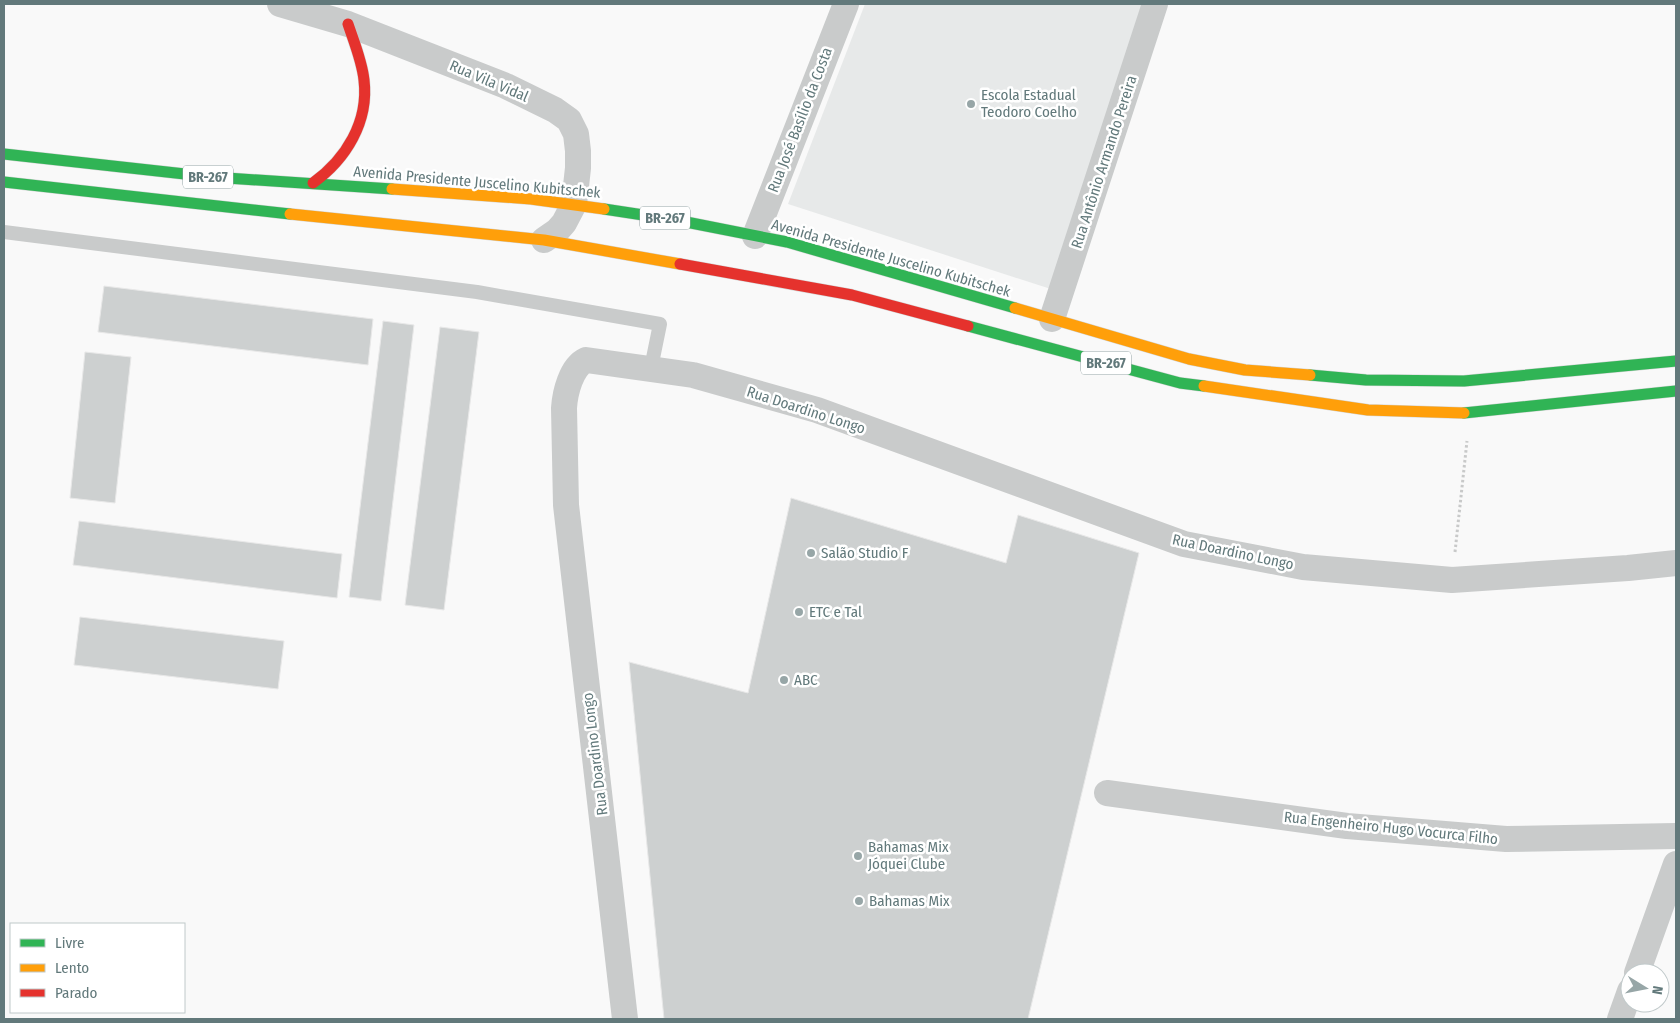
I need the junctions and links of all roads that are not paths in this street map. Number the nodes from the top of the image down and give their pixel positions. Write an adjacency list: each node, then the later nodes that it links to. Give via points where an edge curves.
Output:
1 (280, 4): 4 (street, Rua Vila Vidal)
2 (846, 4): 11 (street, Rua José Basílio da Costa)
3 (1155, 4): 14 (street, Rua Antônio Armando Pereira)
4 (341, 16): 7 (highway, via 361,66 364,94 351,143 335,166); 8 (street, Rua Vila Vidal, via 506,86 555,110 568,120 576,134 578,151)
5 (4, 154): 7 (highway, Avenida Presidente Juscelino Kubitschek / BR-267, via 212,177)
6 (4, 182): 12 (highway, BR-267, via 278,214)
7 (313, 183): 8 (highway, Avenida Presidente Juscelino Kubitschek / BR-267, via 414,190)
8 (577, 212): 11 (highway, Avenida Presidente Juscelino Kubitschek / BR-267, via 676,220); 12 (street, Rua Vila Vidal)
9 (4, 232): 16 (lane, via 477,292 660,324)
10 (590, 235): 13 (highway)
11 (755, 236): 14 (highway, Avenida Presidente Juscelino Kubitschek / BR-267, via 787,242)
12 (544, 240): 13 (highway, BR-267)
13 (602, 250): 17 (highway, BR-267, via 852,295 1180,383 1368,410 1470,413)
14 (1052, 319): 15 (highway, Avenida Presidente Juscelino Kubitschek / BR-267, via 1189,359 1245,370 1366,380 1464,381)
15 (1676, 361)
16 (651, 368): 18 (street, Rua Doardino Longo, via 693,375 817,410 1184,544 1303,567 1452,580); 23 (street, Rua Doardino Longo, via 590,359 582,361 565,394 564,408 566,505)
17 (1676, 391)
18 (1676, 563)
19 (1108, 793): 20 (street, Rua Engenheiro Hugo Vocurca Filho, via 1347,826 1506,839)
20 (1676, 836)
21 (1676, 864): 22 (street)
22 (1641, 963)
23 (625, 1019)

